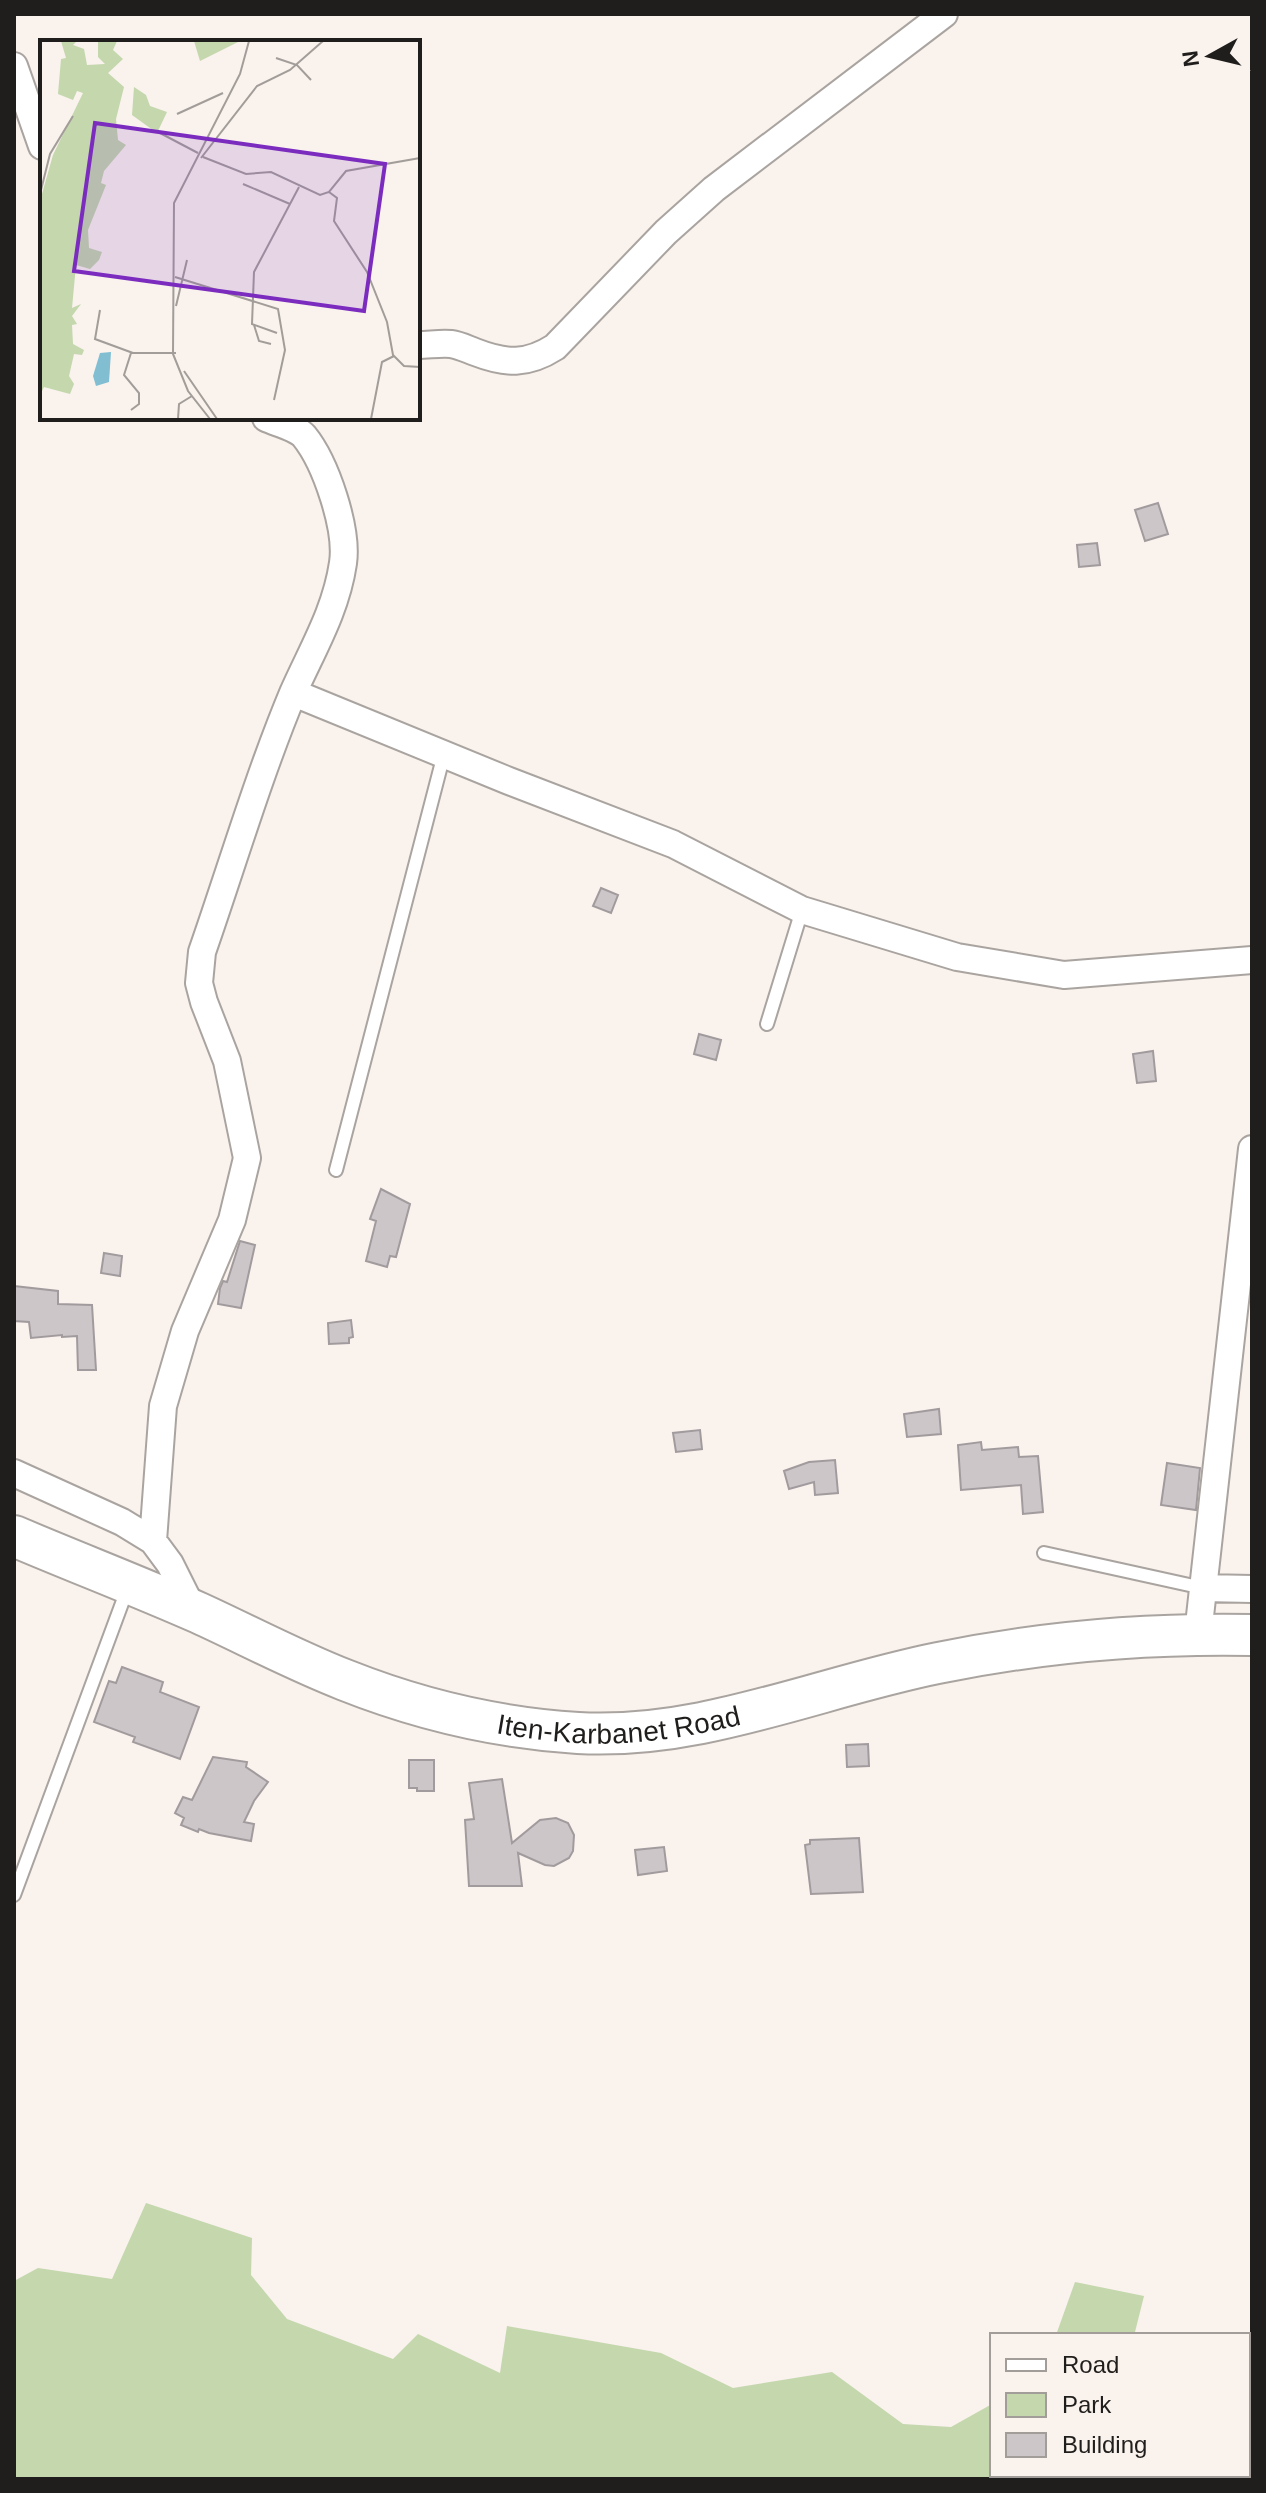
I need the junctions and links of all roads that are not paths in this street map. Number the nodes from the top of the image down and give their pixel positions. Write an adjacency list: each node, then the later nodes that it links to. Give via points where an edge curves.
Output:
1 (944, 14): 4 (street, via 714,189 540,357 526,362 453,344)
2 (14, 66): 3 (street)
3 (40, 140)
4 (420, 345)
5 (276, 420): 6 (street)
6 (305, 426): 7 (street, via 338,511 344,560 321,638)
7 (294, 693): 8 (street); 16 (street, via 202,952 199,983 227,1061 247,1158 232,1220 185,1331 163,1406)
8 (444, 754): 9 (street, via 673,844); 13 (lane)
9 (802, 910): 10 (street, via 957,957 1064,975); 11 (lane)
10 (1252, 960)
11 (767, 1024)
12 (1252, 1149): 19 (street)
13 (336, 1170)
14 (14, 1473): 16 (street)
15 (14, 1536): 18 (main road, Iten-Karbanet Road)
16 (153, 1541): 21 (street)
17 (1044, 1553): 19 (lane)
18 (129, 1584): 21 (main road, Iten-Karbanet Road); 24 (lane)
19 (1203, 1588): 20 (street); 22 (street)
20 (1252, 1589)
21 (194, 1612): 22 (main road, Iten-Karbanet Road, via 346,1681 446,1713 579,1733 691,1725 936,1663 1059,1642)
22 (1198, 1634): 23 (main road, Iten-Karbanet Road)
23 (1252, 1635)
24 (14, 1895)

